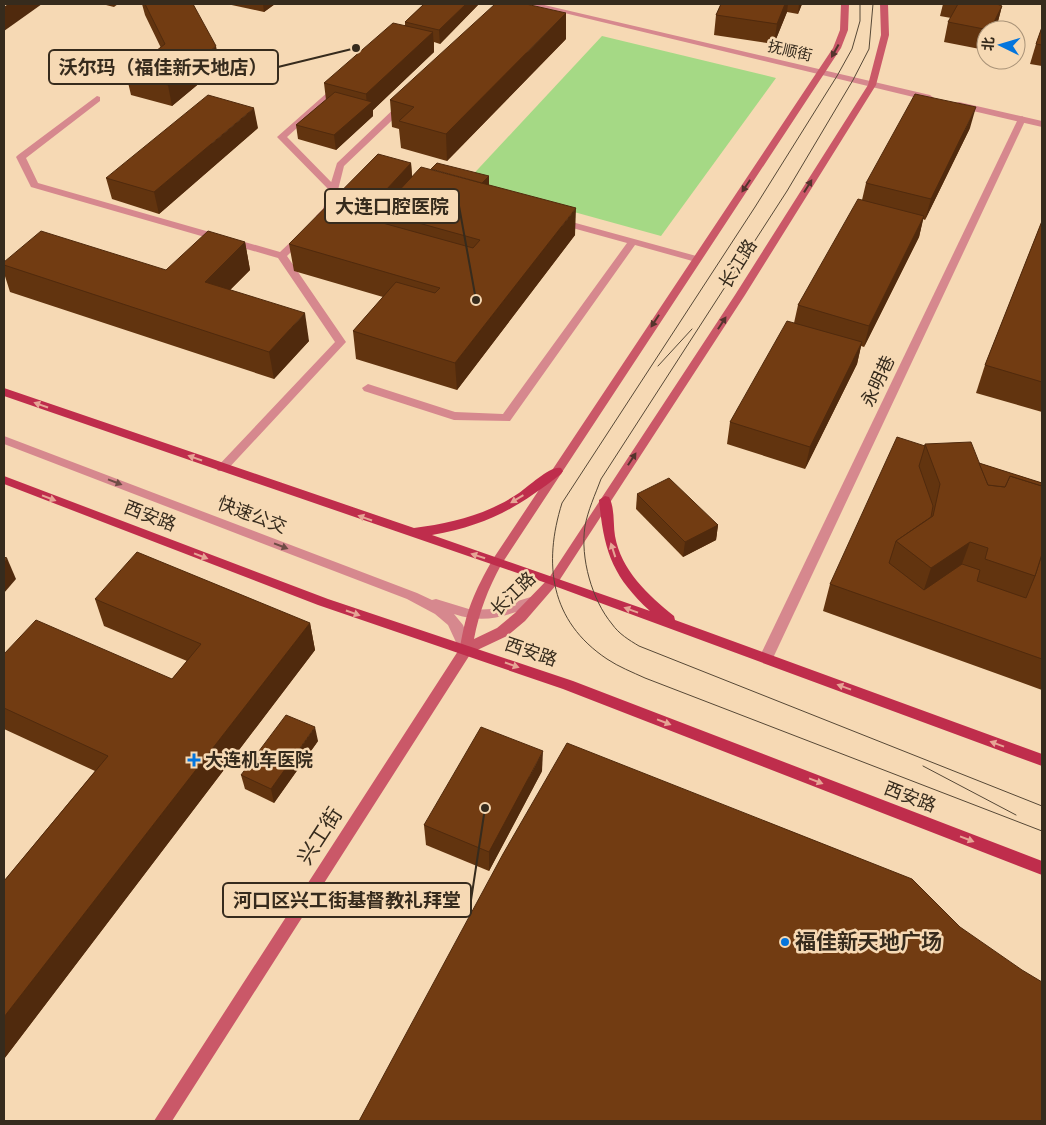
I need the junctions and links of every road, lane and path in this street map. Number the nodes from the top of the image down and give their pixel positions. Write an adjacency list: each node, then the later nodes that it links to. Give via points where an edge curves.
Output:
1 (531, 4): 4 (street, 抚顺街)
2 (845, 4): 4 (main road, 长江路, one-way to 4, via 844,30)
3 (884, 4): 6 (main road, 长江路, via 886,32)
4 (822, 73): 6 (street, 抚顺街); 15 (main road, 长江路, one-way to 15)
5 (341, 83): 11 (street, via 282,136)
6 (872, 85): 9 (street, 抚顺街); 22 (main road, 长江路, one-way to 6, via 740,295)
7 (410, 98): 11 (street, via 340,165)
8 (98, 99): 14 (street, via 21,157 34,185)
9 (1022, 119): 10 (street, 抚顺街); 31 (street, 永明巷)
10 (1042, 124)
11 (334, 190): 14 (street, via 328,210)
12 (552, 220): 13 (street)
13 (633, 242): 15 (street); 16 (street, via 506,418 454,416)
14 (282, 256): 19 (street, via 341,342)
15 (696, 259): 20 (main road, 长江路, one-way to 20)
16 (368, 388)
17 (4, 392): 19 (main road, one-way to 17)
18 (4, 440): 26 (street, 快速公交, one-way to 26)
19 (222, 468): 23 (main road, one-way to 19)
20 (557, 471): 23 (main road, one-way to 23, via 493,513 456,526); 24 (main road, 长江路)
21 (4, 480): 30 (main road, 西安路, one-way to 30, via 323,602)
22 (605, 500): 25 (main road, 长江路); 29 (main road, one-way to 22, via 650,605 614,555 607,529)
23 (411, 534): 24 (main road, one-way to 23)
24 (497, 562): 25 (main road); 28 (main road, 长江路)
25 (553, 581): 27 (main road, 长江路); 29 (main road, one-way to 25)
26 (412, 596): 28 (street); 30 (street, 快速公交, via 454,621)
27 (534, 601): 28 (street, via 492,614); 30 (main road, 长江路, via 502,632)
28 (472, 615): 30 (main road, 长江路)
29 (677, 626): 31 (main road)
30 (466, 650): 33 (main road, 西安路, one-way to 33, via 568,685); 34 (main road, 兴工街)
31 (766, 658): 32 (main road, one-way to 31)
32 (1042, 760)
33 (1042, 868)
34 (162, 1121)

